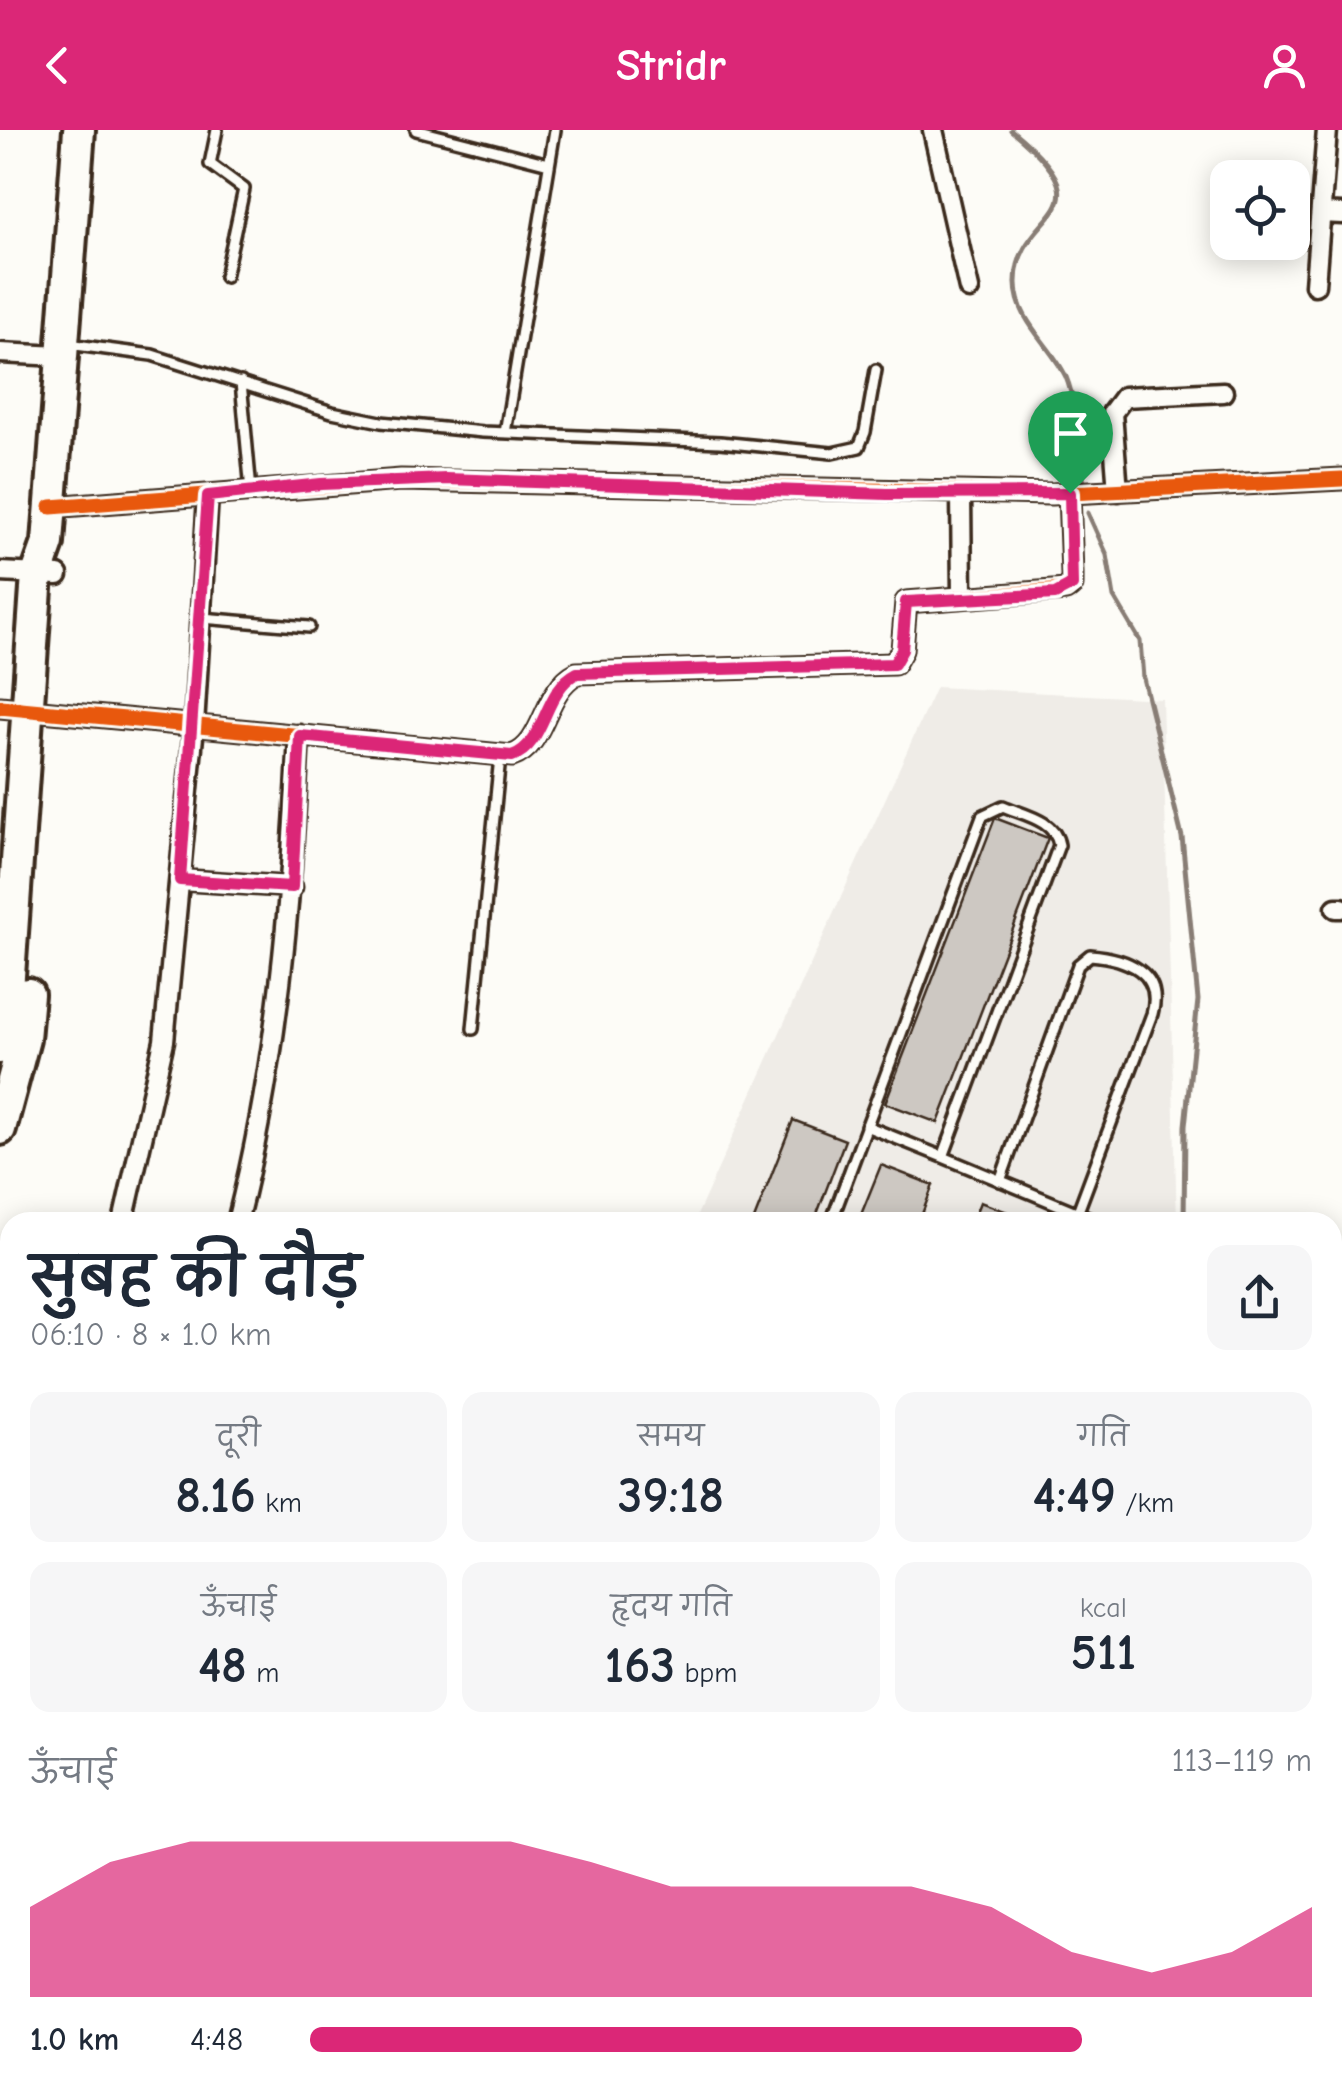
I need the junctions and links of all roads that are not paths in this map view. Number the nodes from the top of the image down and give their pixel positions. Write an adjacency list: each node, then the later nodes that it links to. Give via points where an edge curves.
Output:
1 (78, 130): 13 (main road)
2 (217, 130): 10 (lane, via 210,164 244,189)
3 (416, 130): 7 (lane)
4 (554, 130): 7 (lane)
5 (934, 130): 12 (street)
6 (1327, 130): 8 (street)
7 (549, 164): 18 (lane)
8 (1321, 213): 9 (street); 11 (street)
9 (1342, 214)
10 (225, 278)
11 (1316, 285)
12 (969, 289)
13 (60, 350): 14 (street); 16 (lane, via 152,355); 25 (main road)
14 (0, 352)
15 (876, 370): 18 (lane, via 866,432 859,447 846,453 642,436)
16 (242, 382): 18 (lane, via 381,422); 21 (lane)
17 (1223, 392): 20 (street, via 1115,402)
18 (505, 433)
19 (1342, 479): 20 (street)
20 (1118, 490): 22 (street)
21 (250, 491): 23 (street, via 446,479); 24 (street)
22 (1070, 493): 23 (street); 28 (street, via 1072,585 1055,594)
23 (960, 494): 28 (street)
24 (208, 496): 25 (street); 29 (street)
25 (51, 506): 27 (main road)
26 (0, 572): 27 (street)
27 (48, 574): 31 (main road)
28 (962, 596): 34 (street, via 906,602 902,650 894,664 577,673 557,687 528,748)
29 (202, 618): 30 (lane); 32 (street)
30 (309, 627)
31 (24, 709): 32 (street); 35 (main road); 40 (main road)
32 (194, 726): 33 (street); 36 (street)
33 (300, 736): 34 (street); 37 (street)
34 (500, 757): 39 (lane)
35 (8, 862): 38 (main road)
36 (180, 880): 37 (street); 45 (street, via 159,1079)
37 (292, 887): 46 (street, via 269,1085)
38 (5, 958): 40 (main road)
39 (473, 1029)
40 (6, 1047): 42 (main road)
41 (866, 1126): 43 (lane); 43 (lane, via 982,816 1002,806 1050,826 1059,844); 47 (lane)
42 (0, 1129)
43 (943, 1157): 44 (lane)
44 (1000, 1181): 48 (lane); 49 (lane, via 1078,965 1090,955 1108,957 1150,977 1156,1000)
45 (126, 1212)
46 (239, 1212)
47 (835, 1212)
48 (1064, 1212)
49 (1078, 1212)

